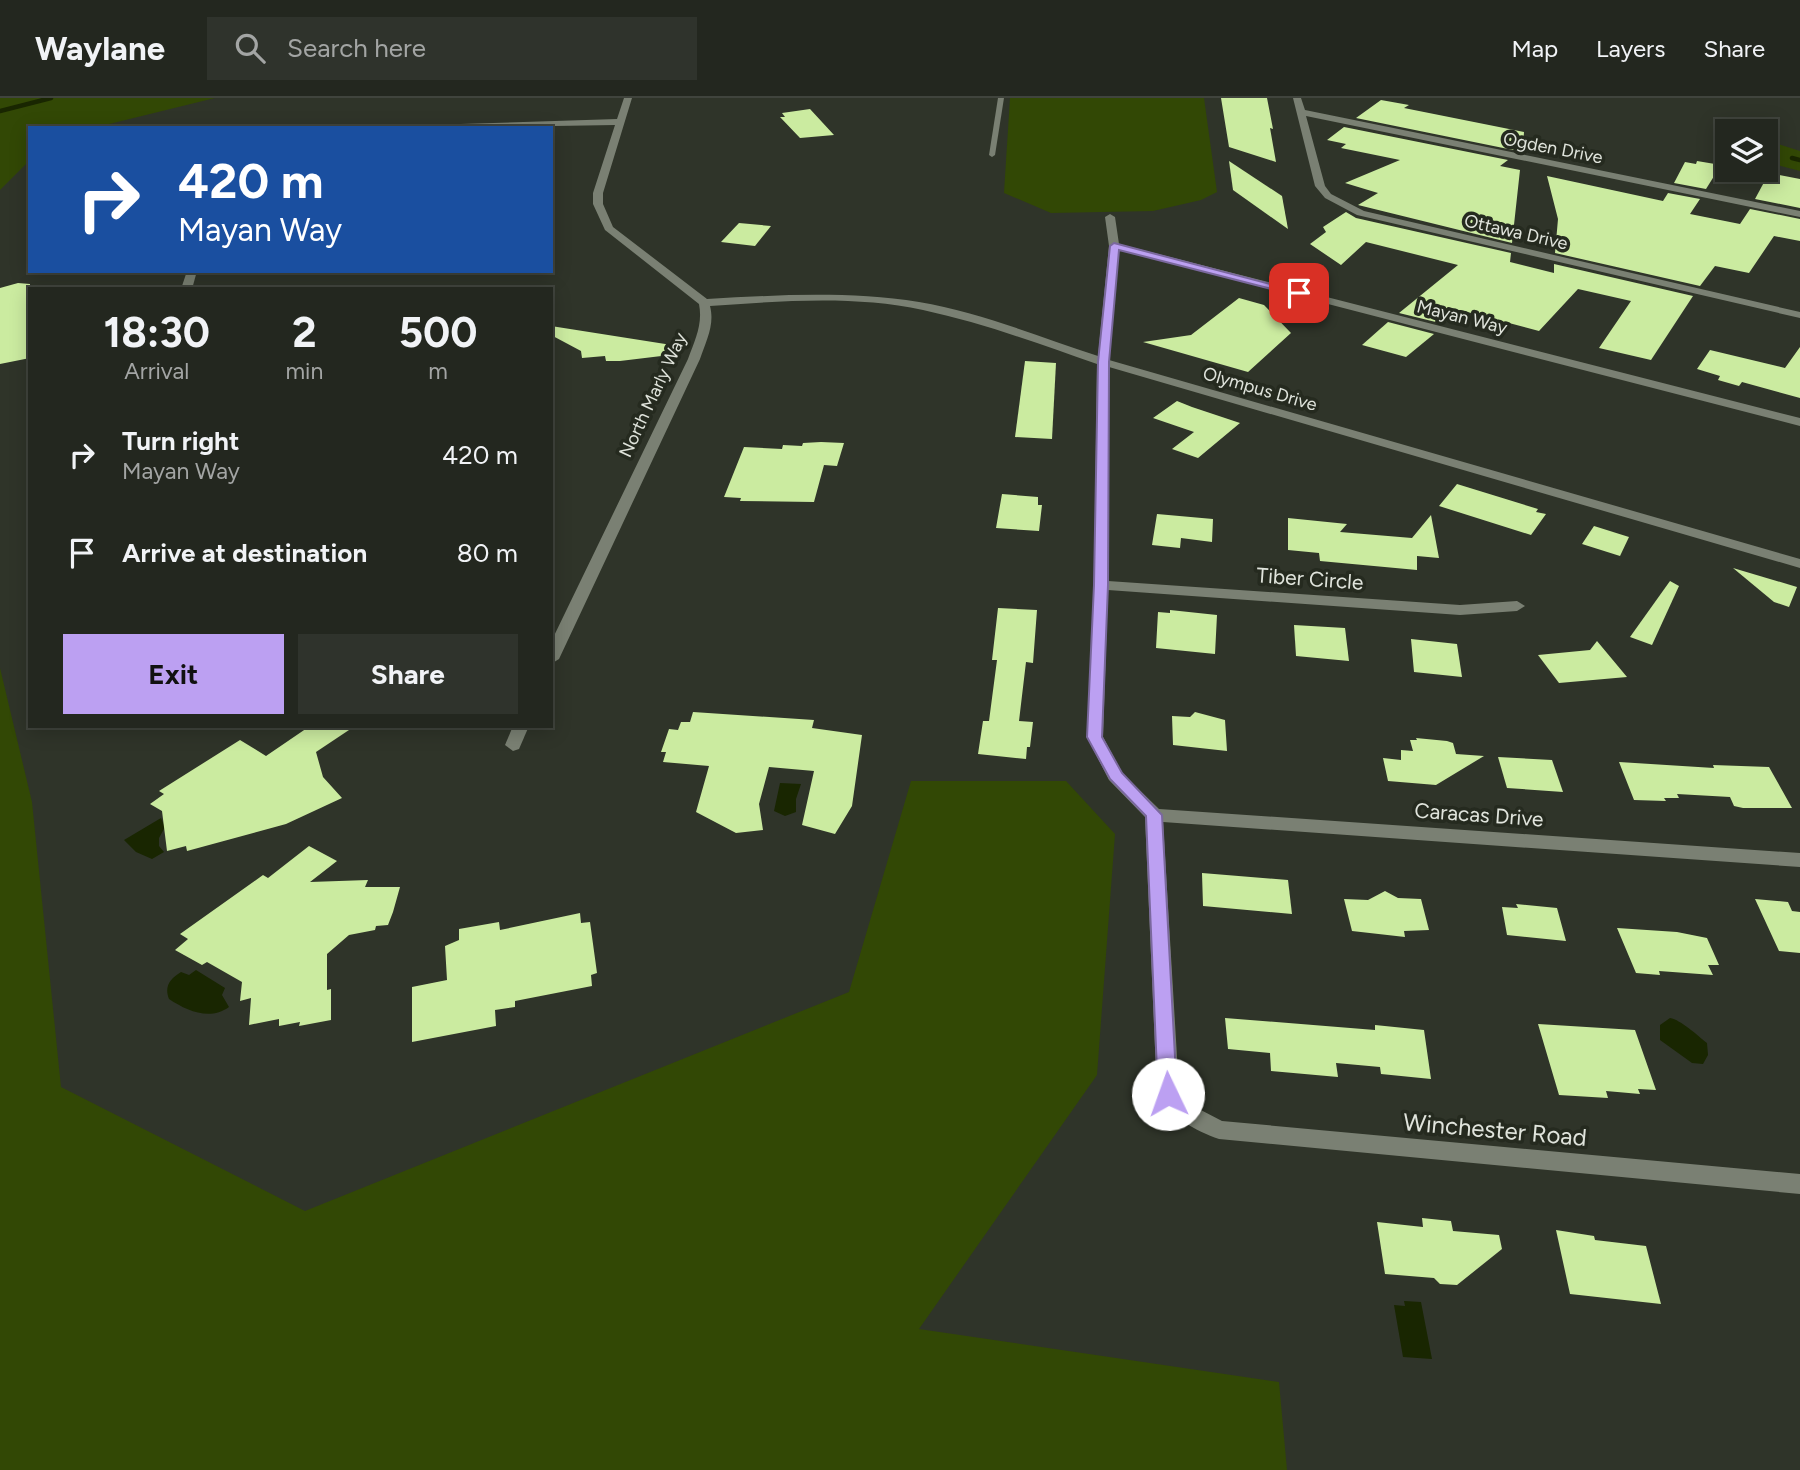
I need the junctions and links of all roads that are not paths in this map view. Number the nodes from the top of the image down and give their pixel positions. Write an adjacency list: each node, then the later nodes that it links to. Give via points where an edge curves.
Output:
1 (628, 98): 5 (street)
2 (1001, 98): 7 (lane)
3 (1297, 98): 4 (street, Ottawa Drive)
4 (1300, 112): 8 (street, Ogden Drive); 12 (street, Ottawa Drive, via 1320,186 1361,213)
5 (620, 122): 6 (street); 11 (street, via 598,193 602,216 621,240)
6 (492, 126)
7 (992, 155)
8 (1800, 214)
9 (1110, 217): 10 (street)
10 (1114, 246): 13 (street); 14 (street, Mayan Way)
11 (704, 303): 13 (street, Olympus Drive, via 854,298 921,306 982,321); 18 (street, North Marly Way, via 705,328 694,359)
12 (1800, 315)
13 (1104, 362): 15 (street, Olympus Drive); 16 (street)
14 (1800, 422)
15 (1800, 564)
16 (1101, 585): 17 (street, Tiber Circle, via 1460,610); 21 (street, via 1095,737 1115,776)
17 (1517, 606)
18 (553, 655)
19 (520, 728): 20 (street)
20 (513, 745)
21 (1154, 815): 22 (street, Caracas Drive); 23 (street, Winchester Road, via 1168,1094 1189,1114 1219,1130)
22 (1800, 860)
23 (1800, 1184)

